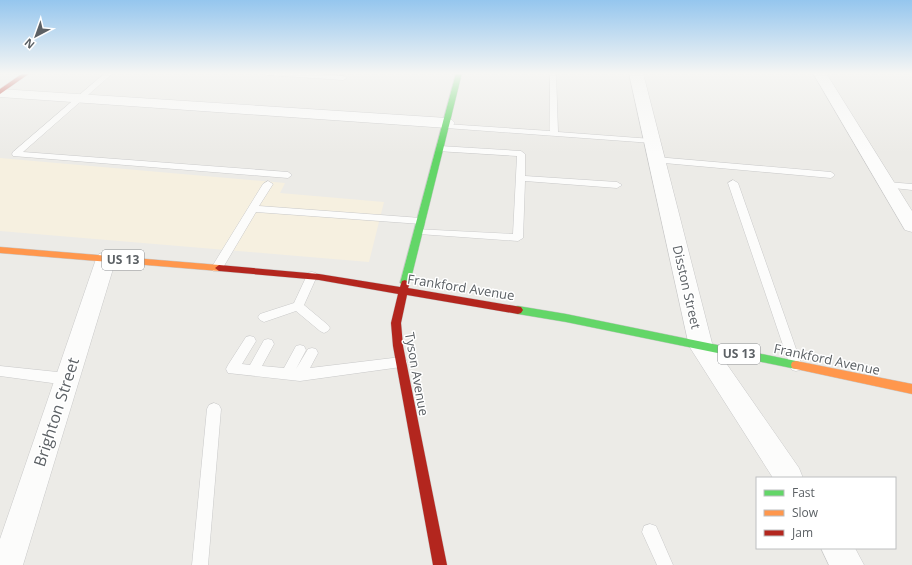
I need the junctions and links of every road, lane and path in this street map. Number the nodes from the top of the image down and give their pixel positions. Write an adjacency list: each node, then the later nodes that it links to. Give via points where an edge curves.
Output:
1 (79, 99): 13 (lane, via 16,154)
2 (100, 99): 7 (street)
3 (452, 99): 7 (main road, Tyson Avenue)
4 (553, 99): 8 (lane)
5 (642, 99): 9 (street, Disston Street)
6 (835, 99): 17 (street)
7 (446, 124): 8 (lane); 10 (main road, Tyson Avenue)
8 (554, 134): 9 (lane)
9 (652, 140): 11 (street, Disston Street)
10 (440, 149): 14 (lane, via 521,154); 21 (main road, Tyson Avenue)
11 (656, 160): 12 (lane); 35 (street, Disston Street)
12 (831, 175)
13 (288, 176)
14 (520, 178): 18 (lane); 21 (lane, via 518,238)
15 (733, 183): 39 (lane)
16 (268, 184): 20 (lane)
17 (887, 185): 19 (lane); 22 (street)
18 (617, 186)
19 (912, 187)
20 (253, 209): 21 (lane); 25 (lane)
21 (420, 226): 27 (main road, Tyson Avenue)
22 (912, 226)
23 (0, 250): 24 (main road, Frankford Avenue / US 13)
24 (106, 259): 25 (main road, Frankford Avenue / US 13); 43 (street, Brighton Street)
25 (217, 268): 26 (main road, Frankford Avenue / US 13)
26 (312, 276): 27 (main road, Frankford Avenue / US 13); 28 (lane)
27 (403, 291): 35 (main road, Frankford Avenue / US 13, via 566,318); 38 (main road, Tyson Avenue, via 396,323)
28 (298, 306): 29 (lane); 30 (lane); 31 (lane); 32 (lane)
29 (264, 317)
30 (282, 320)
31 (311, 326)
32 (324, 328)
33 (250, 341): 41 (lane, via 232,369)
34 (268, 344): 41 (lane)
35 (701, 346): 39 (main road, Frankford Avenue / US 13); 46 (street, Disston Street)
36 (300, 350): 42 (lane)
37 (312, 353): 42 (lane)
38 (401, 362): 42 (lane); 51 (main road, Tyson Avenue)
39 (796, 366): 44 (main road, Frankford Avenue / US 13)
40 (0, 371): 43 (lane)
41 (253, 372): 42 (lane)
42 (293, 374)
43 (67, 379): 49 (street, Brighton Street)
44 (912, 389)
45 (214, 409): 50 (lane)
46 (788, 477)
47 (650, 532): 52 (lane)
48 (837, 549): 53 (street)
49 (7, 565)
50 (200, 565)
51 (440, 565)
52 (665, 565)
53 (848, 565)

